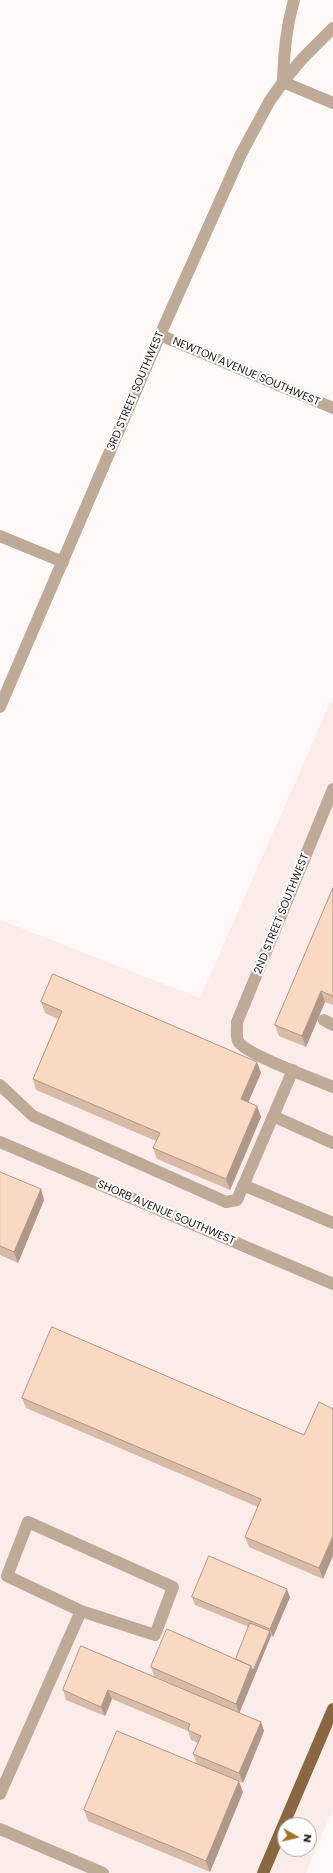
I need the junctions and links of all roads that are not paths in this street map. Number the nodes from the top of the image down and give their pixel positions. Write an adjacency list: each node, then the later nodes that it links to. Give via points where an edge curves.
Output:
1 (294, 0): 3 (street, via 284,46)
2 (333, 28): 3 (street, 3RD STREET SOUTHWEST)
3 (283, 82): 4 (street); 5 (street, 3RD STREET SOUTHWEST, via 257,124 226,186)
4 (333, 103)
5 (160, 335): 6 (street, NEWTON AVENUE SOUTHWEST); 8 (street, 3RD STREET SOUTHWEST)
6 (333, 408)
7 (0, 536): 8 (street)
8 (62, 562): 9 (street, 3RD STREET SOUTHWEST)
9 (0, 707)
10 (333, 789): 11 (street, 2ND STREET SOUTHWEST, via 237,1022 237,1040 241,1045)
11 (293, 1070): 13 (street); 14 (street)
12 (0, 1085): 17 (street, via 33,1116 226,1202 237,1200)
13 (333, 1087)
14 (273, 1116): 16 (street); 17 (street)
15 (0, 1142): 19 (street, SHORB AVENUE SOUTHWEST)
16 (333, 1143)
17 (243, 1185): 18 (street)
18 (333, 1223)
19 (333, 1284)
20 (81, 1611): 20 (street, via 7,1576 28,1522 173,1587 155,1635); 22 (street)
21 (333, 1709): 25 (main road)
22 (0, 1794)
23 (0, 1829): 24 (street)
24 (104, 1873)
25 (263, 1873)

